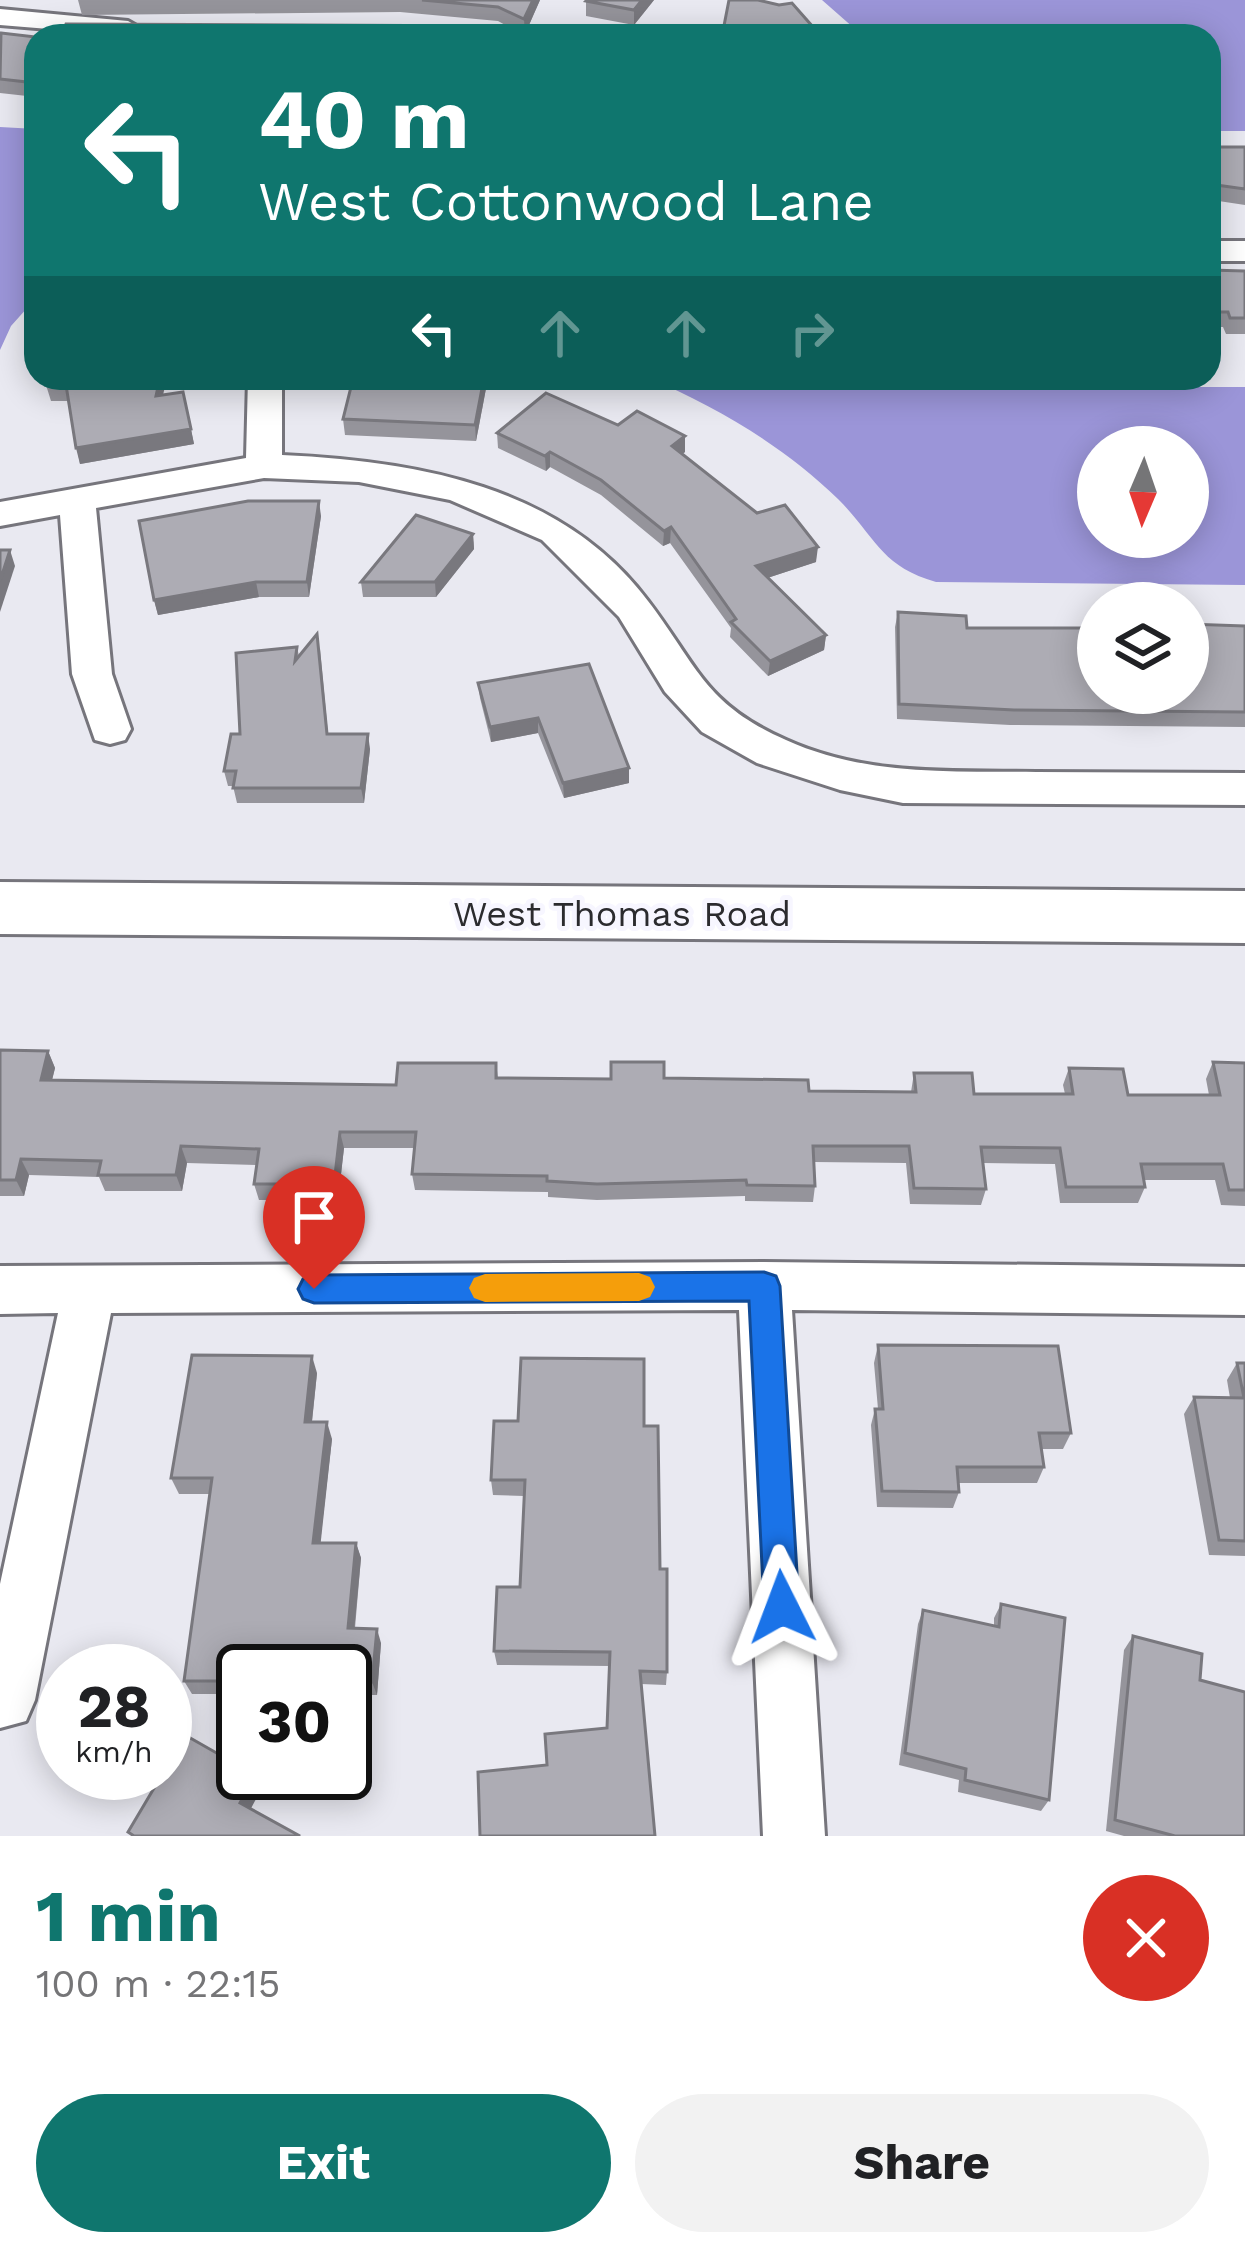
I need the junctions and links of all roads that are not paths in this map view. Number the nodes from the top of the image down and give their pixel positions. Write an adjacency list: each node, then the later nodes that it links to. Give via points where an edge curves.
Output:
1 (0, 17): 2 (street)
2 (94, 24)
3 (265, 390): 4 (street)
4 (264, 466): 5 (street); 8 (street, via 359,470 459,490 556,530 633,608 717,721 772,752 903,787)
5 (76, 499): 6 (street); 7 (street, via 92,674)
6 (0, 514)
7 (110, 729)
8 (1245, 789)
9 (0, 908): 10 (main road, West Thomas Road)
10 (1245, 917)
11 (764, 1286): 13 (street); 14 (street); 16 (street)
12 (0, 1289): 13 (street)
13 (89, 1291): 15 (street)
14 (1245, 1292)
15 (5, 1700)
16 (794, 1836)

